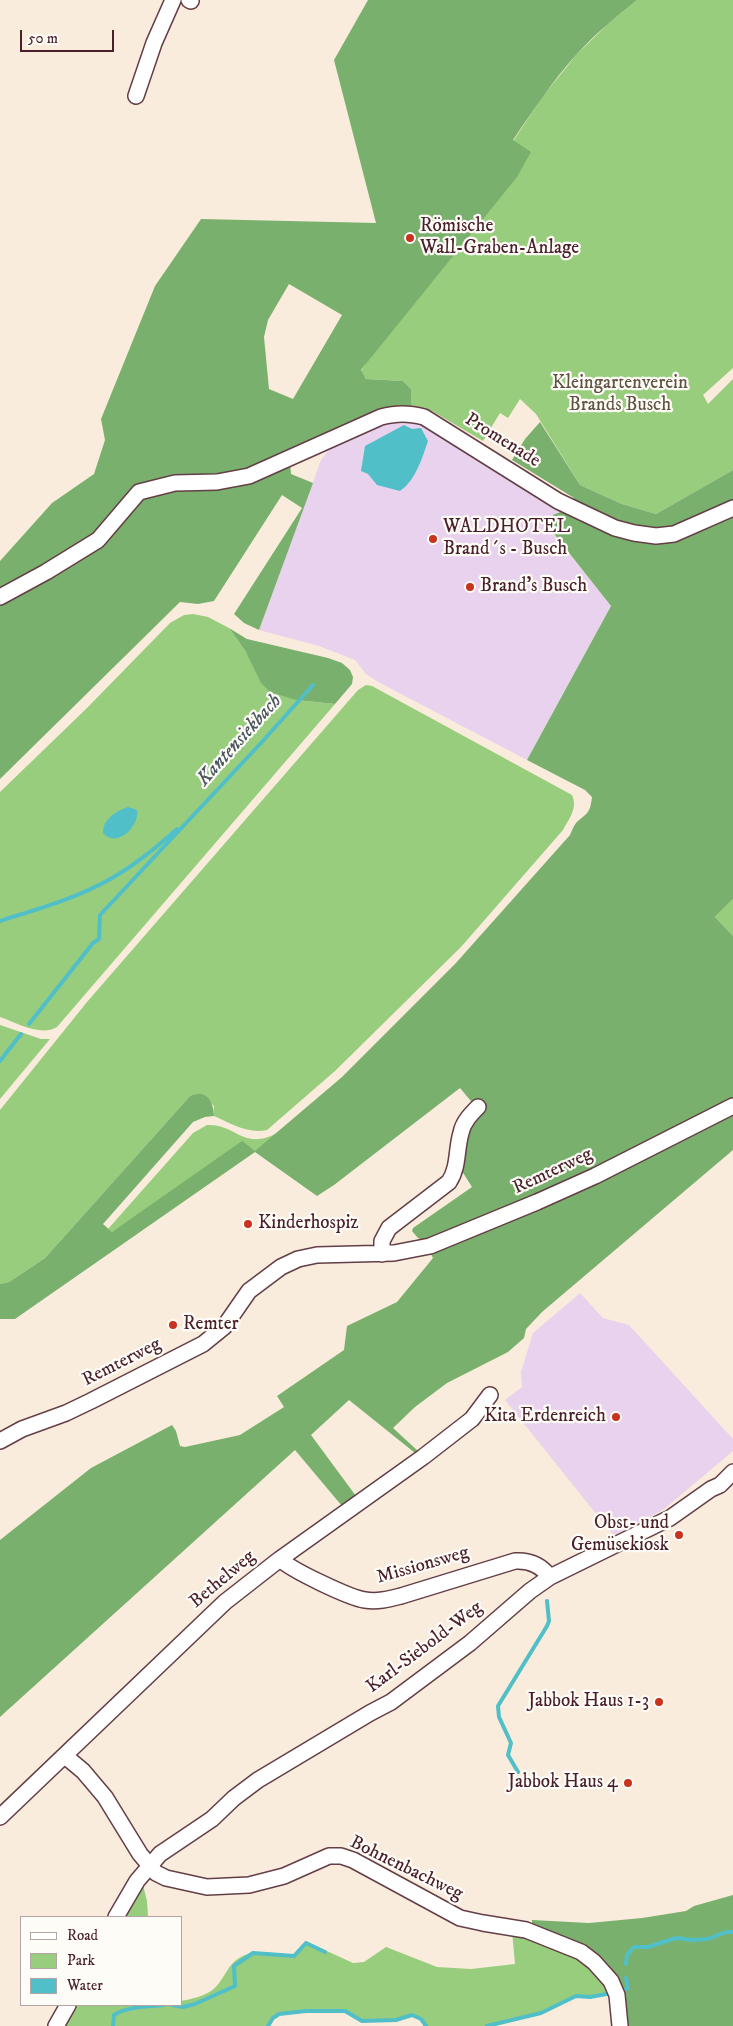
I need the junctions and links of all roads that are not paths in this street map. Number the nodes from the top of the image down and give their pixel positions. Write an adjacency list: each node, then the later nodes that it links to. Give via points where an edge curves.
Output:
1 (173, 0): 2 (street)
2 (136, 96)
3 (733, 508): 4 (street, Promenade, via 674,534 656,536 615,528 558,501 434,422 403,413 382,417 249,476 217,482 175,483 139,492 98,540)
4 (0, 597)
5 (733, 1106): 7 (street, Remterweg, via 537,1202 430,1246)
6 (478, 1107): 7 (street, via 464,1123 454,1175 389,1228 382,1241)
7 (382, 1254): 9 (street, Remterweg, via 317,1255 281,1267 249,1291 224,1327 204,1344 66,1413)
8 (490, 1395): 11 (street, Bethelweg, via 472,1420)
9 (0, 1441)
10 (733, 1472): 12 (street, Karl-Siebold-Weg, via 720,1485 670,1518)
11 (280, 1559): 12 (street, Missionsweg, via 364,1600 382,1601 514,1561 535,1563); 13 (street, Bethelweg, via 225,1602)
12 (550, 1577): 15 (street, Karl-Siebold-Weg, via 391,1702 258,1780 212,1819 160,1854)
13 (65, 1756): 14 (street, Bethelweg); 15 (street, Bohnenbachweg, via 105,1797)
14 (0, 1817)
15 (149, 1866): 16 (street, Karl-Siebold-Weg); 19 (street, Bohnenbachweg, via 166,1878 222,1887 269,1881 330,1856 353,1860 460,1918 526,1930 582,1952 611,1981 617,1995)
16 (117, 1916)
17 (67, 2006): 18 (street)
18 (56, 2026)
19 (620, 2026)

